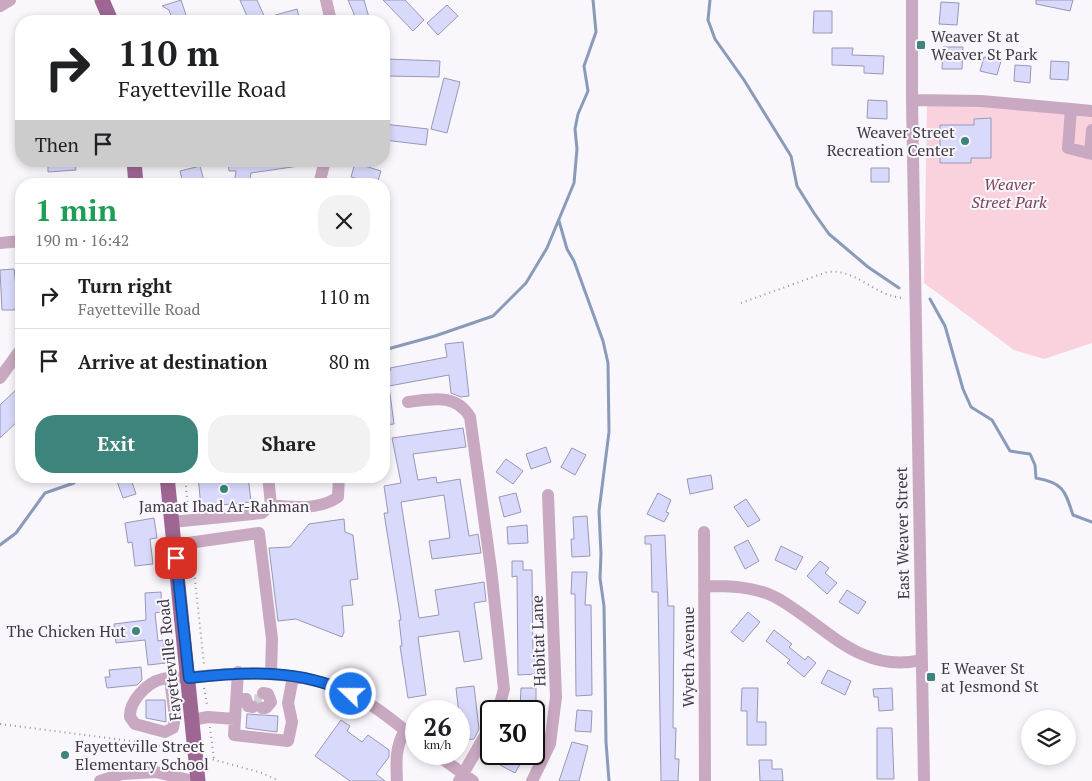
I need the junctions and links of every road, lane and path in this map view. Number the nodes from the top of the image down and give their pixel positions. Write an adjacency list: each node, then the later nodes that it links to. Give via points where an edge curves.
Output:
1 (10, 0): 5 (street)
2 (102, 0): 6 (main road)
3 (326, 0): 7 (street)
4 (912, 0): 8 (street, East Weaver Street)
5 (0, 6)
6 (108, 15)
7 (330, 15)
8 (912, 100): 9 (street, via 981,101); 15 (street, East Weaver Street)
9 (1071, 109): 10 (street); 12 (street, via 1068,148)
10 (1092, 111)
11 (1092, 130): 12 (street)
12 (1091, 154)
13 (15, 241): 14 (street)
14 (0, 243)
15 (915, 290): 16 (path, via 896,297 838,271); 32 (street, East Weaver Street)
16 (741, 303)
17 (15, 357): 18 (street)
18 (0, 378)
19 (408, 402): 40 (street, via 443,398 465,408 470,417 491,569 504,689)
20 (168, 483): 27 (main road, Fayetteville Road)
21 (186, 483): 26 (path)
22 (269, 483): 25 (street)
23 (339, 483): 25 (street, via 338,497 330,503 291,508)
24 (548, 495): 57 (street, Habitat Lane, via 556,698 550,744)
25 (271, 505): 26 (street, via 262,514)
26 (189, 520): 27 (street)
27 (172, 522): 29 (main road, Fayetteville Road)
28 (704, 532): 31 (street, Wyeth Avenue)
29 (174, 545): 35 (street, via 259,533 272,638); 37 (main road, Fayetteville Road)
30 (192, 551): 33 (path)
31 (704, 586): 32 (street, via 760,591 787,604 834,640 858,652 895,662); 58 (street, Wyeth Avenue)
32 (921, 660): 59 (street, East Weaver Street)
33 (204, 664)
34 (238, 672): 35 (street); 37 (street); 39 (street)
35 (271, 673): 36 (street)
36 (293, 677): 41 (street); 45 (street, via 338,688 363,700)
37 (189, 678): 38 (street); 43 (main road, Fayetteville Road)
38 (170, 679): 38 (street, via 157,681 132,703 130,718 135,724 165,732 173,728 175,717)
39 (256, 700): 41 (street); 42 (street)
40 (501, 700)
41 (288, 703): 42 (street, via 292,722 288,741 234,735)
42 (235, 719): 43 (street, via 208,717)
43 (192, 720): 54 (main road, Fayetteville Road)
44 (0, 724): 48 (path)
45 (405, 729)
46 (405, 732): 56 (street, via 396,754)
47 (480, 748): 51 (street)
48 (185, 751)
49 (214, 760): 55 (path)
50 (449, 765): 51 (street)
51 (465, 779)
52 (100, 781): 53 (street, via 122,774 156,772)
53 (193, 781)
54 (198, 781)
55 (279, 781)
56 (397, 781)
57 (532, 781)
58 (705, 781)
59 (924, 781)

